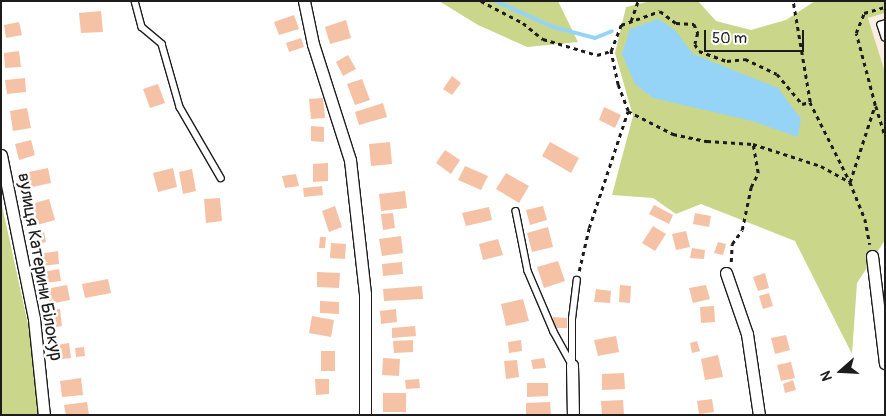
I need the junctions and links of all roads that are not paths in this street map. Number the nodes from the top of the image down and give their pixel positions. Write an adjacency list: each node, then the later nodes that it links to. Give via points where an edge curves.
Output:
1 (135, 1): 6 (lane, via 142,27 162,44 180,107)
2 (304, 1): 14 (street, via 313,44 350,160 365,294)
3 (885, 24): 4 (lane, via 881,25)
4 (885, 37)
5 (1, 155): 13 (street, вулиця Катерини Білокур, via 34,319)
6 (221, 178)
7 (516, 211): 12 (lane, via 528,271)
8 (872, 256): 11 (street)
9 (726, 273): 16 (street, via 748,334)
10 (577, 280): 12 (lane, via 572,319)
11 (885, 363)
12 (572, 365): 15 (street)
13 (44, 415)
14 (365, 415)
15 (573, 415)
16 (759, 415)

